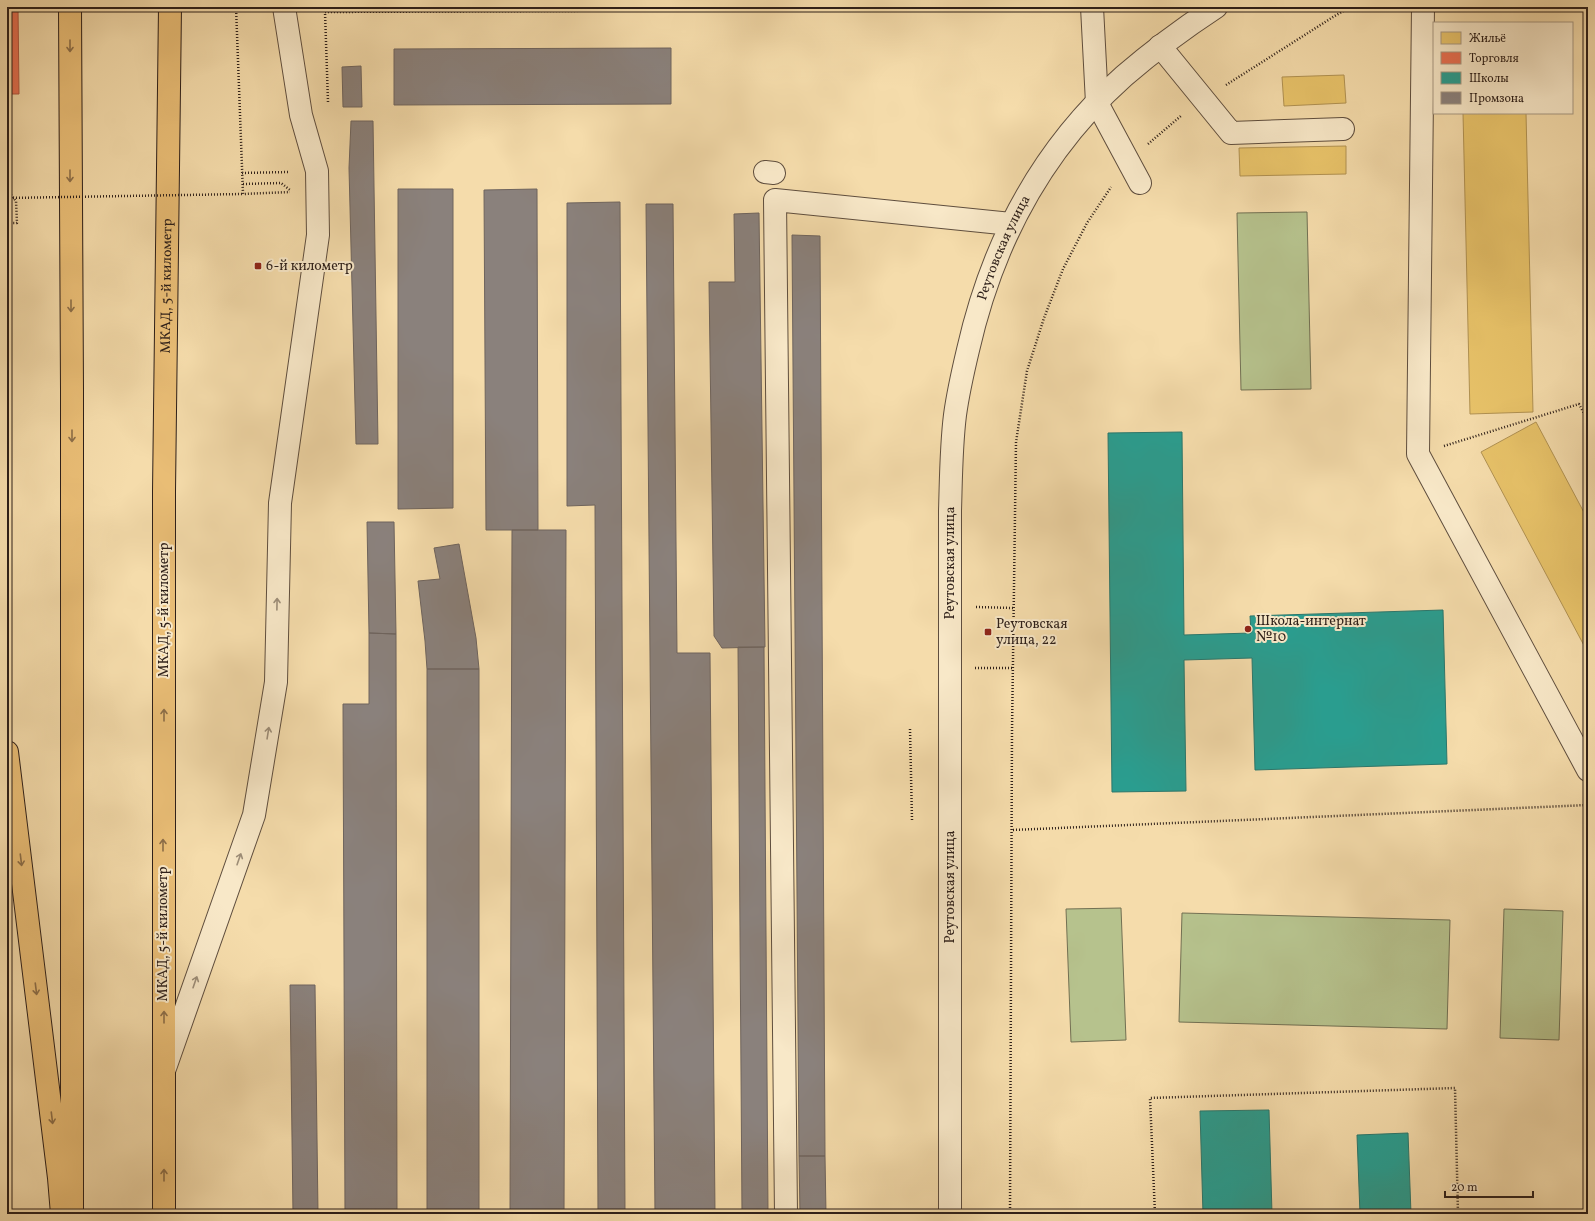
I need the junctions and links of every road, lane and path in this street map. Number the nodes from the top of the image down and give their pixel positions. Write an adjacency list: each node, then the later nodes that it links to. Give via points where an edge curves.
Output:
1 (70, 7): 41 (main road, one-way to 41)
2 (170, 7): 39 (main road, МКАД, 5-й километр, one-way to 2, via 164,491)
3 (236, 7): 17 (path)
4 (284, 7): 16 (street, via 301,115)
5 (1092, 7): 13 (street)
6 (1216, 7): 10 (street, Реутовская улица)
7 (1350, 7): 11 (path)
8 (1422, 7): 28 (street)
9 (774, 10): 12 (path, via 325,12)
10 (1160, 46): 11 (street); 13 (street, Реутовская улица)
11 (1203, 99): 14 (street, via 1231,133); 15 (path, via 1155,137)
12 (328, 102)
13 (1097, 103): 15 (street); 24 (street, Реутовская улица, via 1049,160 1031,187)
14 (1343, 130)
15 (1129, 162): 18 (street); 30 (path, via 1087,223 1063,268 1027,371 1016,442)
16 (317, 171): 17 (path); 39 (street, one-way to 16, via 254,815 276,682 280,504 318,235)
17 (242, 173): 19 (path)
18 (1140, 183)
19 (243, 184): 21 (path); 21 (path, via 281,182 292,192)
20 (7, 190): 23 (path, via 16,201 17,223)
21 (243, 194): 22 (path, bridge)
22 (7, 198)
23 (7, 223)
24 (1012, 224): 43 (street, via 775,200); 44 (street, Реутовская улица, via 1000,249 973,328 955,414 951,462)
25 (7, 336): 26 (path)
26 (7, 369)
27 (1588, 421): 28 (path, via 1579,404)
28 (1418, 454): 35 (street)
29 (975, 607): 30 (path)
30 (1014, 608): 32 (path)
31 (968, 668): 32 (path)
32 (1013, 668): 38 (path)
33 (910, 729): 37 (path)
34 (7, 752): 40 (main road, one-way to 40)
35 (1588, 770)
36 (1588, 805): 38 (path)
37 (912, 820)
38 (1013, 830): 45 (path)
39 (164, 1071): 42 (main road, МКАД, 5-й километр, one-way to 39)
40 (62, 1214)
41 (72, 1214)
42 (164, 1214)
43 (786, 1214)
44 (950, 1214)
45 (1010, 1214)
46 (1155, 1214): 47 (path, via 1150,1098 1455,1088)
47 (1458, 1214)

